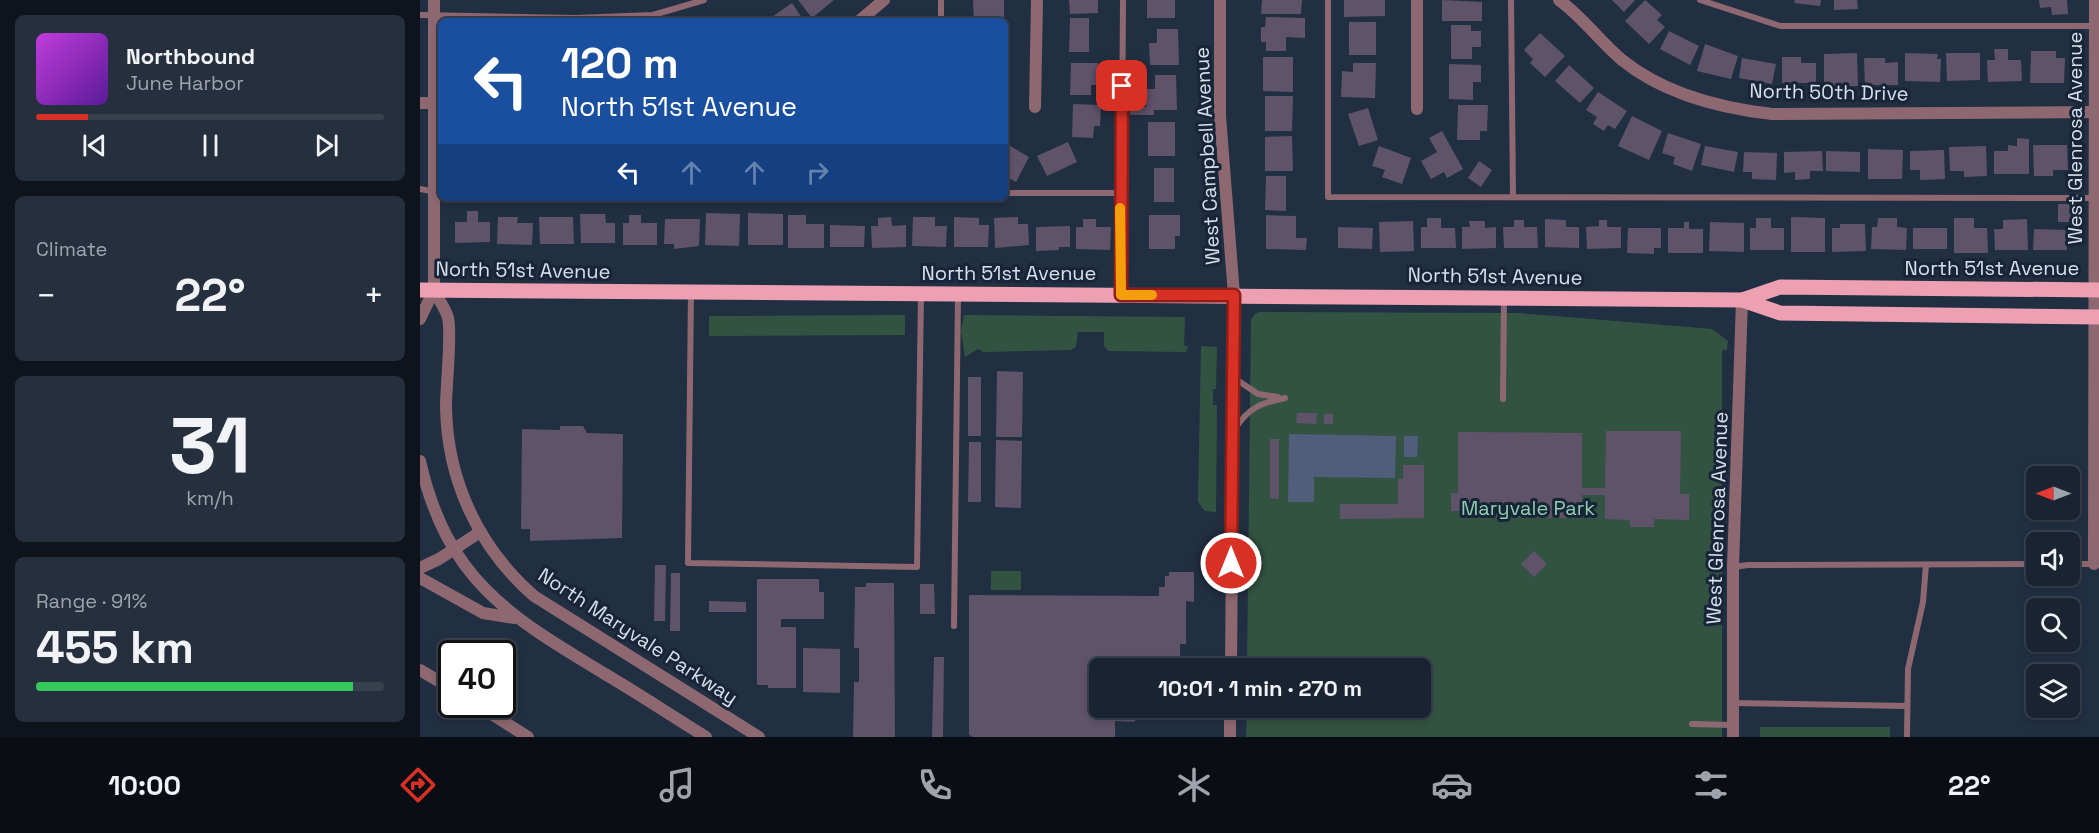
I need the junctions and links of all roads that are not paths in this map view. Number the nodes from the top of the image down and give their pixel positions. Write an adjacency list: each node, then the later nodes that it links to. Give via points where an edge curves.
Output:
1 (434, 0): 15 (street)
2 (704, 0): 15 (lane, via 653,15)
3 (884, 0): 16 (street)
4 (941, 0): 17 (lane)
5 (1037, 0): 21 (street)
6 (1123, 0): 27 (lane)
7 (1220, 0): 36 (street, West Campbell Avenue, via 1220,116)
8 (1328, 0): 28 (lane, via 1328,197)
9 (1417, 0): 22 (street)
10 (1511, 0): 28 (lane)
11 (1559, 0): 23 (street, North 50th Drive, via 1646,78 1688,96 1742,111)
12 (1700, 0): 18 (lane, via 1779,26)
13 (2095, 0): 18 (street, West Glenrosa Avenue)
14 (420, 15): 15 (lane)
15 (434, 15): 20 (street)
16 (863, 18)
17 (941, 18)
18 (2097, 26): 23 (street, West Glenrosa Avenue)
19 (420, 103): 20 (street)
20 (437, 103): 25 (street)
21 (1035, 107)
22 (1417, 109)
23 (2097, 112): 29 (street, West Glenrosa Avenue)
24 (420, 189): 25 (lane)
25 (437, 193): 30 (street)
26 (1008, 193): 27 (lane)
27 (1120, 193): 35 (lane)
28 (1513, 196): 29 (lane)
29 (2097, 198): 31 (street, West Glenrosa Avenue)
30 (427, 290): 32 (main road, North 51st Avenue); 40 (street); 45 (street, North Maryvale Parkway, via 448,319 448,441 465,504)
31 (2097, 290): 38 (main road, North 51st Avenue, via 1780,287); 39 (street, West Glenrosa Avenue)
32 (691, 292): 33 (main road, North 51st Avenue); 33 (lane, via 688,563 917,567)
33 (921, 294): 34 (main road, North 51st Avenue)
34 (958, 294): 35 (main road, North 51st Avenue); 55 (lane)
35 (1121, 295): 36 (main road, North 51st Avenue)
36 (1234, 295): 37 (main road, North 51st Avenue); 41 (street, West Campbell Avenue)
37 (1504, 297): 38 (main road, North 51st Avenue); 42 (lane)
38 (1742, 300): 39 (main road, North 51st Avenue, via 1779,313); 51 (street, West Glenrosa Avenue)
39 (2096, 316): 49 (street, West Glenrosa Avenue)
40 (420, 319)
41 (1233, 378): 43 (street, West Campbell Avenue); 43 (lane, via 1258,394 1285,398 1251,409)
42 (1503, 399)
43 (1232, 435): 56 (street, West Campbell Avenue)
44 (420, 461): 46 (street, via 430,500)
45 (480, 532): 46 (street); 67 (street, North Maryvale Parkway, via 507,569 534,596)
46 (453, 550): 52 (street); 54 (street, via 483,589)
47 (2026, 564): 50 (lane)
48 (2080, 564): 49 (lane)
49 (2094, 564)
50 (1926, 565): 51 (lane); 60 (lane, via 1923,602 1908,669)
51 (1732, 567): 59 (street, West Glenrosa Avenue)
52 (420, 568)
53 (420, 578): 54 (street, via 483,613)
54 (515, 618): 66 (street)
55 (954, 626)
56 (1231, 658)
57 (420, 670): 58 (street)
58 (438, 681)
59 (1733, 703): 60 (lane); 64 (street, West Glenrosa Avenue)
60 (1907, 706): 69 (lane)
61 (498, 718): 65 (street)
62 (1230, 718): 68 (street)
63 (1692, 724): 64 (lane)
64 (1733, 731)
65 (528, 737)
66 (706, 737)
67 (759, 737)
68 (1230, 737)
69 (1906, 737)

